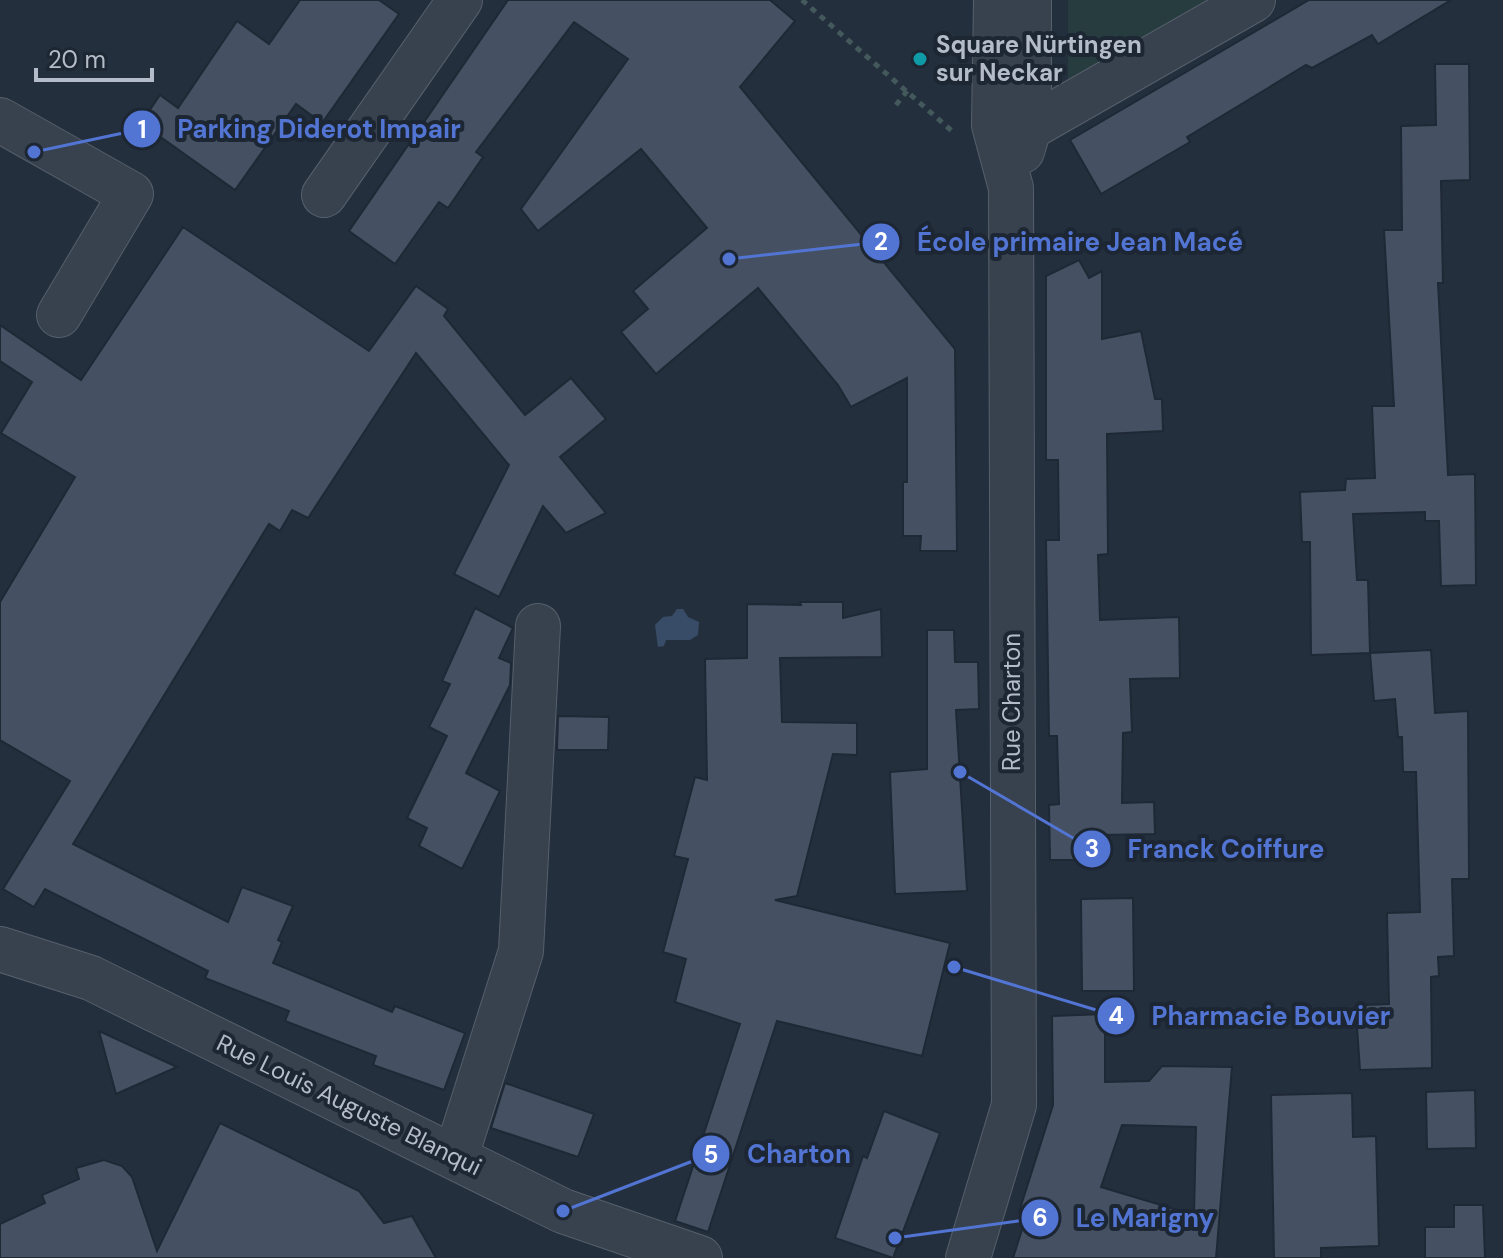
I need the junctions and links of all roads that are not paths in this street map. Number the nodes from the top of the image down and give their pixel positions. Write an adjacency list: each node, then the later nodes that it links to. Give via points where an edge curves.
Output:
1 (460, 0): 8 (street)
2 (996, 0): 7 (street, Rue Charton, via 994,125)
3 (1029, 0): 6 (street, Rue Charton)
4 (1253, 0): 6 (street)
5 (0, 120): 9 (street, via 131,194)
6 (1029, 128): 7 (street, Rue Charton)
7 (1011, 188): 14 (street, Rue Charton, via 1014,1105)
8 (324, 195)
9 (59, 315)
10 (538, 626): 12 (street, via 521,951)
11 (0, 949): 12 (street, Rue Louis Auguste Blanqui, via 91,978)
12 (456, 1156): 13 (street, Rue Louis Auguste Blanqui, via 563,1211)
13 (700, 1258)
14 (968, 1258)

